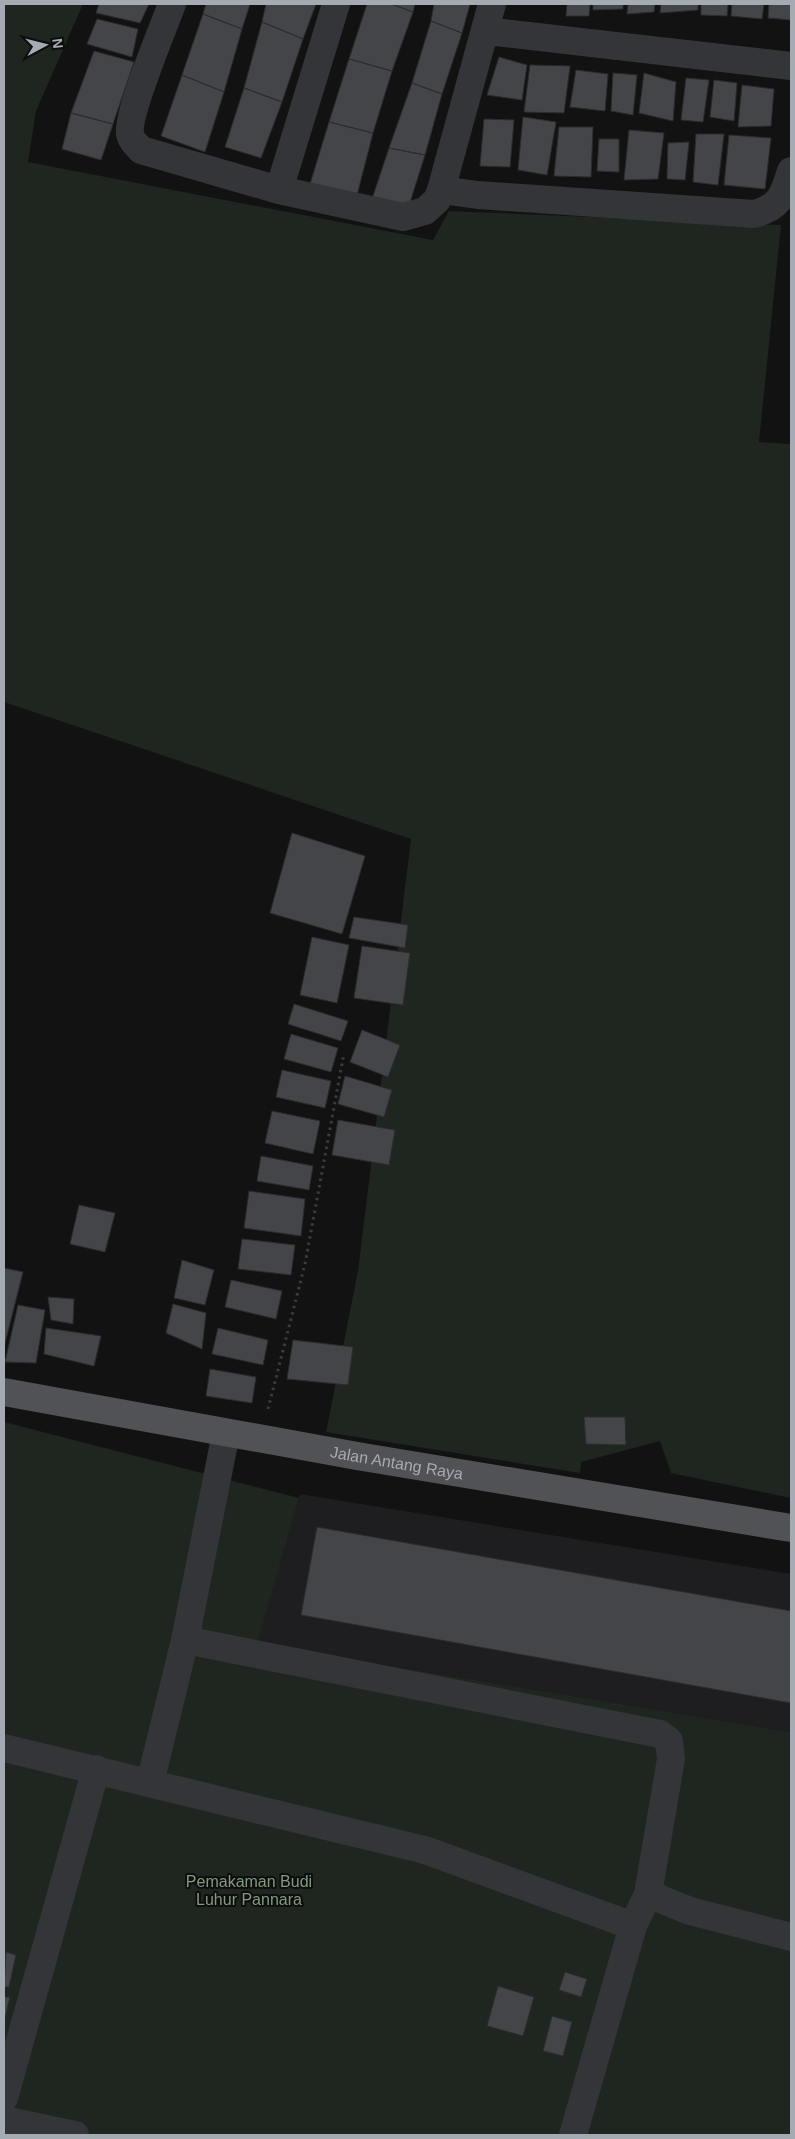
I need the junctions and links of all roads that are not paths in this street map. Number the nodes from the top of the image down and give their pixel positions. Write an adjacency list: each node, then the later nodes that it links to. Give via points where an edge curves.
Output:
1 (172, 4): 7 (street, via 132,113 132,141 141,150)
2 (336, 4): 7 (street)
3 (492, 4): 4 (street)
4 (486, 31): 5 (street); 8 (street)
5 (791, 66)
6 (791, 171): 8 (street, via 781,199 768,211 754,214)
7 (279, 190): 8 (street, via 403,217 425,211)
8 (442, 190)
9 (4, 1392): 10 (main road, Jalan Antang Raya)
10 (226, 1432): 11 (main road, Jalan Antang Raya); 12 (street)
11 (791, 1528)
12 (185, 1640): 15 (street); 16 (street, via 660,1734 669,1741 671,1759)
13 (4, 1748): 14 (street)
14 (96, 1769): 15 (street); 19 (street)
15 (150, 1783): 17 (street, via 425,1850)
16 (648, 1894): 17 (street); 18 (street, via 690,1911)
17 (633, 1926): 22 (street)
18 (791, 1937)
19 (4, 2098)
20 (4, 2120): 21 (street)
21 (75, 2135)
22 (573, 2135)

